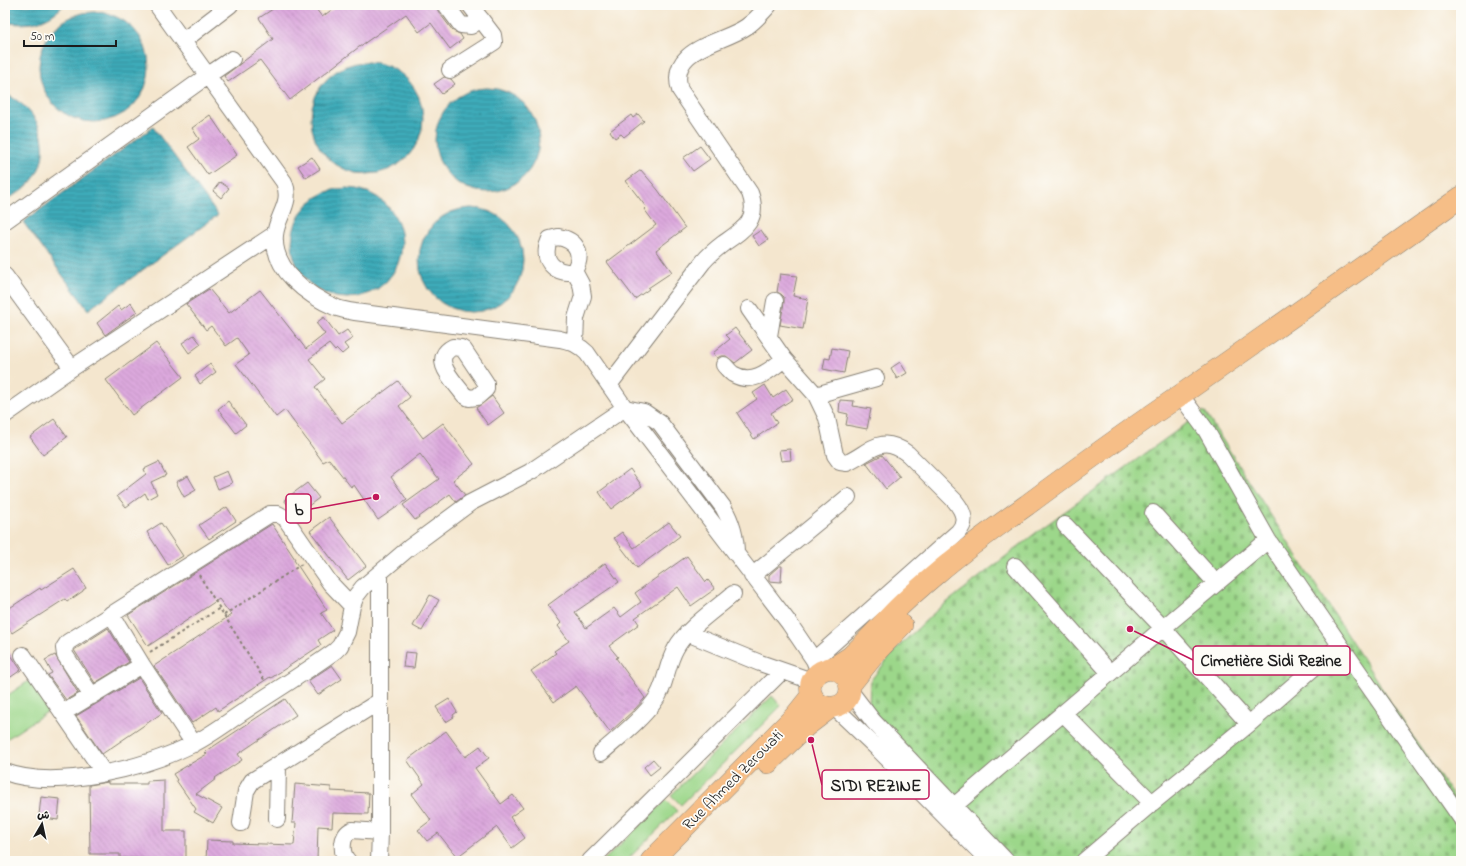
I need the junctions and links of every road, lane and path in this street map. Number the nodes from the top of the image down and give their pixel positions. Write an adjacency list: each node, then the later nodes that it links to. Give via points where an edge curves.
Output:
1 (157, 5): 7 (street)
2 (230, 5): 7 (street)
3 (446, 5): 6 (street, via 461,25 471,26)
4 (470, 5): 6 (street)
5 (769, 5): 27 (street, via 747,27 691,53 681,63 677,76 680,90 750,194 753,207 750,221 741,232 717,248 703,262)
6 (481, 19): 9 (street, via 494,35 494,42)
7 (183, 41): 10 (street)
8 (232, 59): 10 (street)
9 (450, 70)
10 (207, 76): 13 (street); 14 (street, via 284,182 288,194)
11 (1461, 197): 54 (main road, via 1098,452 963,552 899,607 854,653)
12 (1461, 210): 29 (main road)
13 (5, 220)
14 (275, 234): 19 (street, via 279,258 289,273 300,286 319,300 355,312); 25 (street)
15 (574, 271): 21 (street, via 581,284 583,296 576,318)
16 (5, 276): 25 (street)
17 (775, 301): 20 (street)
18 (750, 309): 20 (street)
19 (460, 326): 21 (street); 22 (street)
20 (769, 336): 23 (street)
21 (575, 343): 27 (street, via 588,353)
22 (457, 347)
23 (784, 359): 24 (street, via 764,375 757,377 745,378 733,374); 28 (street)
24 (724, 365)
25 (72, 368): 31 (street)
26 (876, 378): 28 (street)
27 (609, 385): 30 (street)
28 (816, 395): 54 (street, via 827,418 835,455 840,462 847,463 878,446 894,446 901,449 955,501 964,518 962,528)
29 (1187, 404): 35 (street, via 1206,430); 55 (main road, via 1041,507 966,566 910,616 878,650)
30 (625, 408): 39 (street, via 530,472 470,503); 40 (street, via 644,412 667,430 723,507 734,535 736,554)
31 (5, 415)
32 (848, 498): 40 (street)
33 (1153, 513): 41 (street)
34 (1065, 525): 47 (street)
35 (1268, 540): 41 (street); 49 (street)
36 (312, 558): 37 (street, via 285,518 274,513); 43 (street, via 335,589); 46 (path)
37 (192, 563): 44 (path); 45 (street)
38 (1015, 566): 53 (street)
39 (380, 573): 43 (street, via 363,587); 58 (street)
40 (752, 576): 54 (street, via 789,623)
41 (1216, 583): 47 (street)
42 (733, 594): 48 (street)
43 (352, 606): 56 (street, via 347,632 335,652)
44 (220, 608): 46 (path); 51 (path)
45 (111, 614): 51 (street); 57 (street, via 70,639 64,648 65,655)
46 (224, 615): 56 (path)
47 (1163, 628): 53 (street); 62 (street)
48 (687, 633): 52 (street); 64 (street, via 676,648 655,701)
49 (1340, 645): 62 (street); 70 (street)
50 (23, 655): 60 (street)
51 (140, 662): 57 (street); 63 (street)
52 (782, 671): 54 (street); 76 (street)
53 (1110, 673): 61 (street)
54 (817, 675): 55 (main road, via 841,671); 59 (main road, via 819,704); 77 (main road, Rue Ahmed Zerouati, via 795,716)
55 (850, 688): 59 (main road, via 844,702); 69 (street, via 873,722)
56 (272, 692): 63 (street)
57 (92, 696): 60 (street)
58 (380, 702): 65 (street); 73 (street)
59 (832, 707): 78 (main road, via 805,727); 79 (street, via 877,748)
60 (63, 713): 67 (street)
61 (1063, 713): 68 (street); 69 (street)
62 (1249, 724): 68 (street)
63 (194, 744): 67 (street, via 167,755)
64 (601, 753)
65 (278, 765): 71 (street); 72 (street, via 248,785)
66 (5, 772): 67 (street, via 31,778 51,779)
67 (104, 773)
68 (1152, 803): 81 (street)
69 (954, 806): 80 (street)
70 (1461, 818)
71 (277, 819)
72 (241, 823)
73 (380, 832): 74 (street, via 349,831 345,837 343,850); 75 (street)
74 (348, 861)
75 (379, 861)
76 (590, 861)
77 (651, 861)
78 (670, 861)
79 (989, 861)
80 (1006, 861)
81 (1084, 861)

